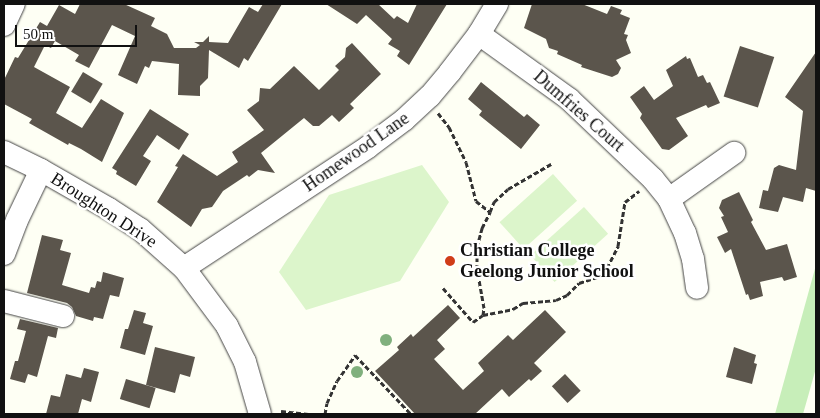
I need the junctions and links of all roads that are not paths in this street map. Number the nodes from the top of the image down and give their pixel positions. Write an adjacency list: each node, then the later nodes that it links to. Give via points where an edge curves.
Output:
1 (14, 4): 3 (street)
2 (497, 4): 4 (street, Homewood Lane)
3 (4, 25)
4 (479, 34): 8 (street, Dumfries Court, via 569,99 630,156); 10 (street, Homewood Lane, via 430,96 404,120)
5 (4, 152): 7 (street, Broughton Drive)
6 (734, 153): 8 (street)
7 (41, 170): 9 (street); 10 (street, Broughton Drive, via 140,229)
8 (669, 199): 11 (street, Dumfries Court, via 685,233)
9 (4, 254)
10 (184, 268): 14 (street, Broughton Drive, via 227,326)
11 (697, 288)
12 (4, 301): 13 (street)
13 (63, 316)
14 (271, 413)

